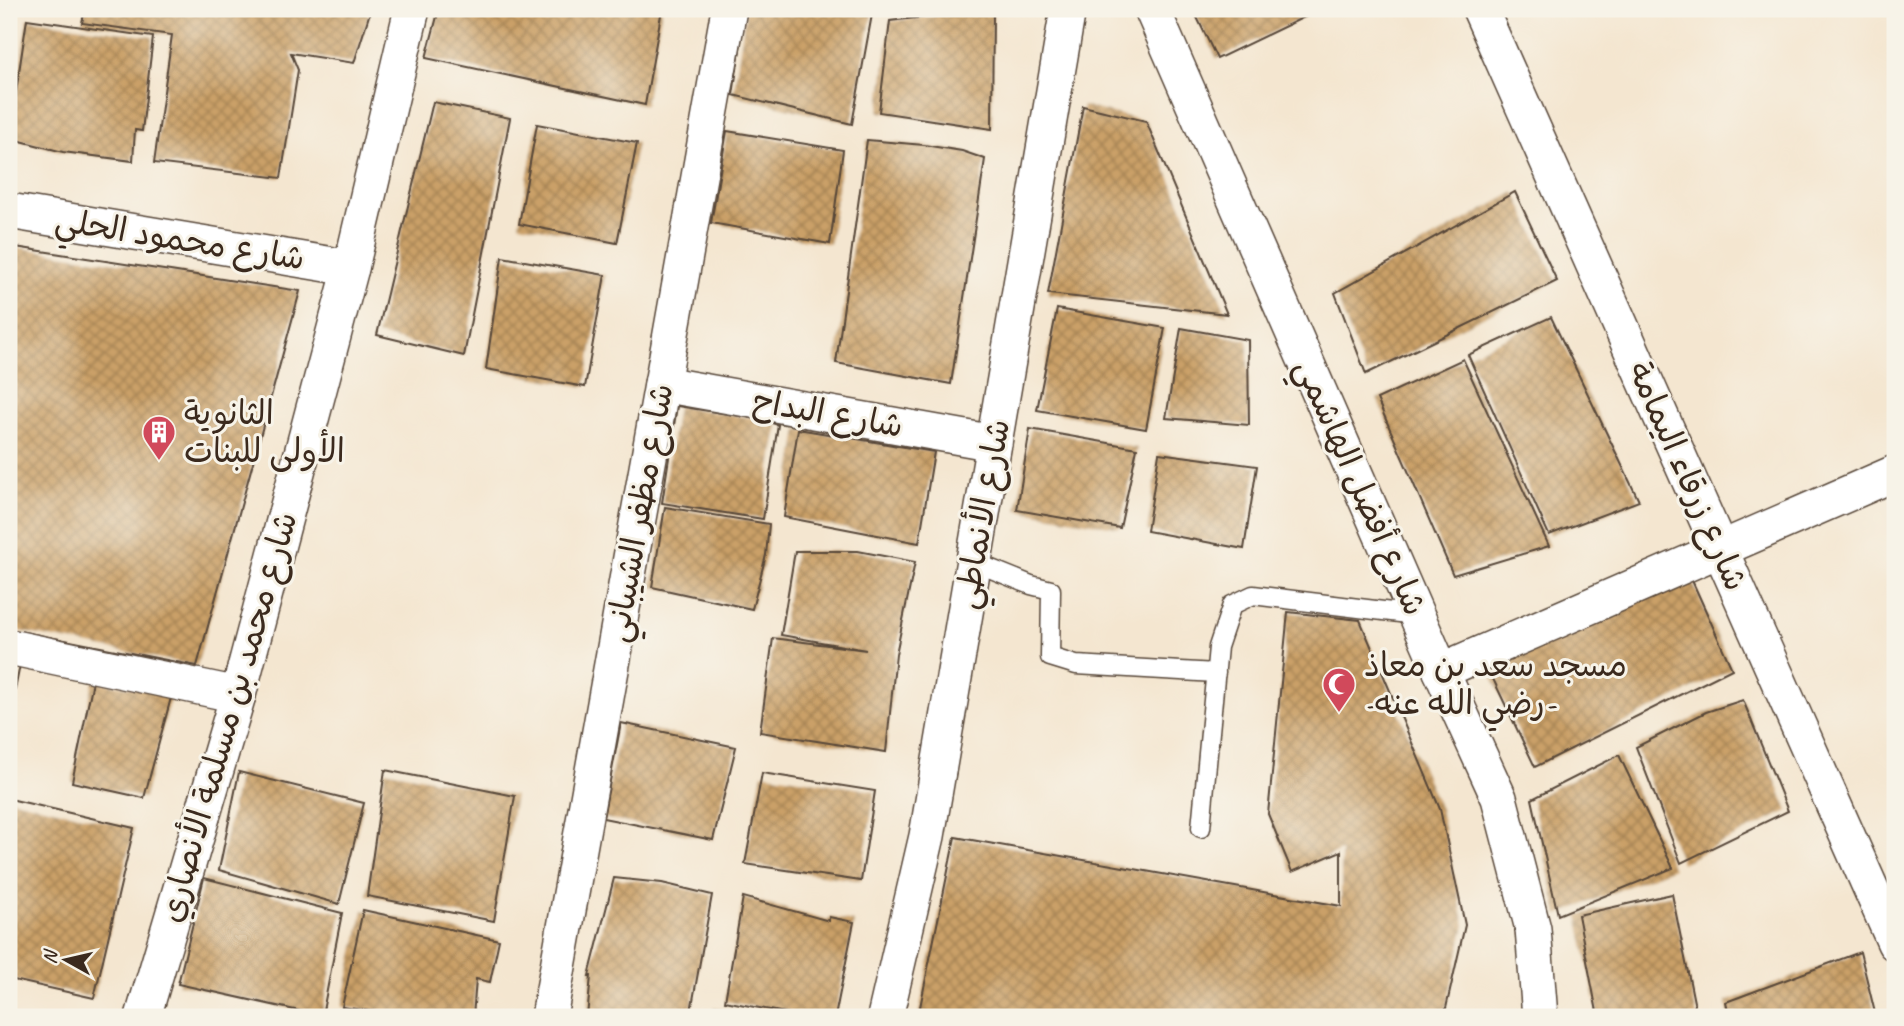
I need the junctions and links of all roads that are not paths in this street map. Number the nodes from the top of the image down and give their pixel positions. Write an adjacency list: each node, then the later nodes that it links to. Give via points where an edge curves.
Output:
1 (412, 9): 7 (street, شارع محمد بن مسلمة الأنصاري)
2 (729, 9): 8 (street, شارع مظفر الشيباني)
3 (1068, 9): 9 (street, شارع الأنماطي)
4 (1152, 9): 13 (street, شارع أفضل الهاشمي)
5 (1480, 9): 11 (street, شارع زرقاء اليمامة)
6 (9, 211): 7 (street, شارع محمود الحلي)
7 (351, 268): 17 (street, شارع محمد بن مسلمة الأنصاري)
8 (662, 384): 9 (street, شارع البداح); 21 (street, شارع مظفر الشيباني)
9 (994, 443): 12 (street, شارع الأنماطي)
10 (1895, 473): 11 (street)
11 (1720, 550): 15 (street); 19 (street, شارع زرقاء اليمامة)
12 (974, 562): 16 (lane, via 1051,590 1050,657 1076,665); 22 (street, شارع الأنماطي, via 927,836)
13 (1416, 615): 15 (street, شارع أفضل الهاشمي); 16 (lane, via 1254,595 1232,605 1218,647)
14 (9, 647): 17 (street)
15 (1441, 671): 23 (street, شارع أفضل الهاشمي, via 1499,798 1533,929)
16 (1216, 673): 18 (lane)
17 (238, 695): 20 (street, شارع محمد بن مسلمة الأنصاري)
18 (1201, 828)
19 (1895, 943)
20 (142, 1017)
21 (549, 1017)
22 (885, 1017)
23 (1540, 1017)

